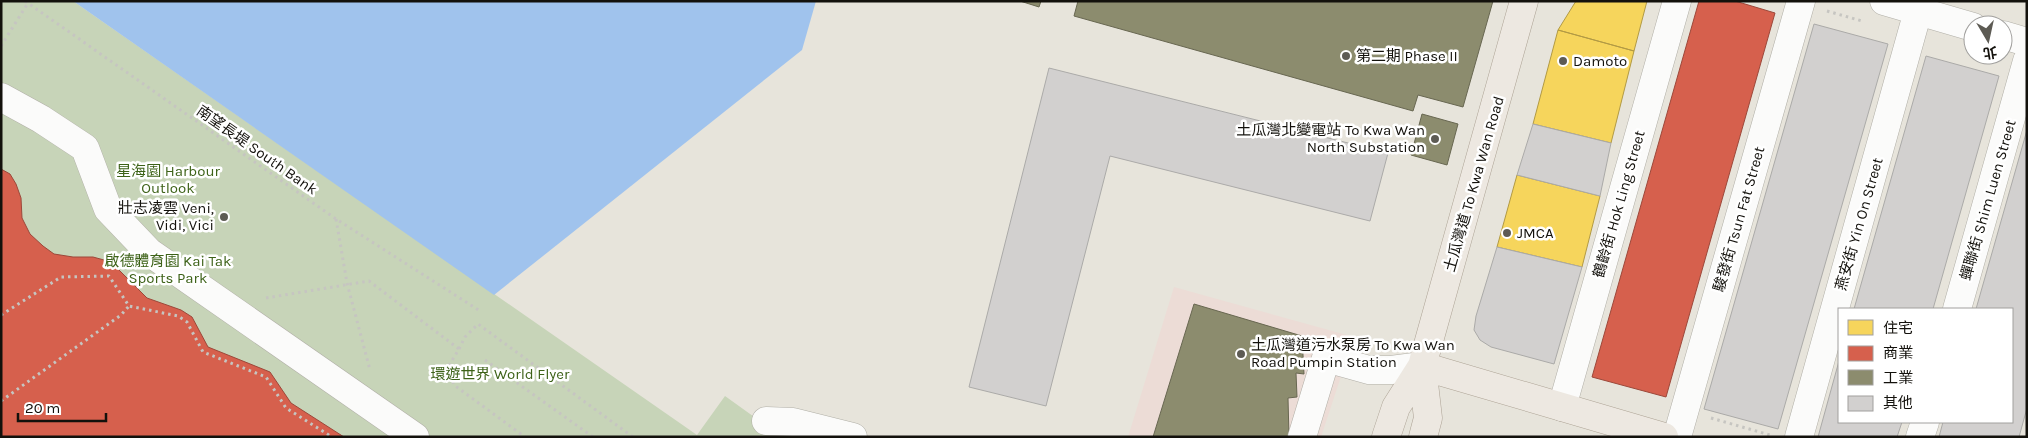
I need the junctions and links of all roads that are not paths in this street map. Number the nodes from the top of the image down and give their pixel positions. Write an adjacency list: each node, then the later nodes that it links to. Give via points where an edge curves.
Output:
1 (1524, 1): 12 (main road, 土瓜灣道 To Kwa Wan Road)
2 (1677, 1): 13 (street, 鶴齡街 Hok Ling Street)
3 (1801, 1): 22 (street, 駿發街 Tsun Fat Street)
4 (1884, 1): 5 (street)
5 (1918, 11): 6 (street); 23 (street, 燕安街 Yin On Street)
6 (1963, 24)
7 (2013, 38): 8 (street)
8 (2027, 42)
9 (2027, 61): 11 (street, 蟬聯街 Shim Luen Street)
10 (1, 97): 16 (street, via 42,118 85,148 108,210 149,252)
11 (1956, 308)
12 (1422, 366): 13 (main road); 18 (street, via 1369,370 1326,358); 19 (main road, 土瓜灣道 To Kwa Wan Road, via 1396,407); 20 (main road, 土瓜灣道 To Kwa Wan Road, via 1428,418)
13 (1562, 407): 21 (main road)
14 (766, 421): 17 (street, via 793,422)
15 (1925, 423): 24 (street)
16 (415, 437)
17 (854, 437)
18 (1302, 437)
19 (1386, 437)
20 (1423, 437)
21 (1664, 437)
22 (1678, 437)
23 (1799, 437)
24 (1920, 437)

